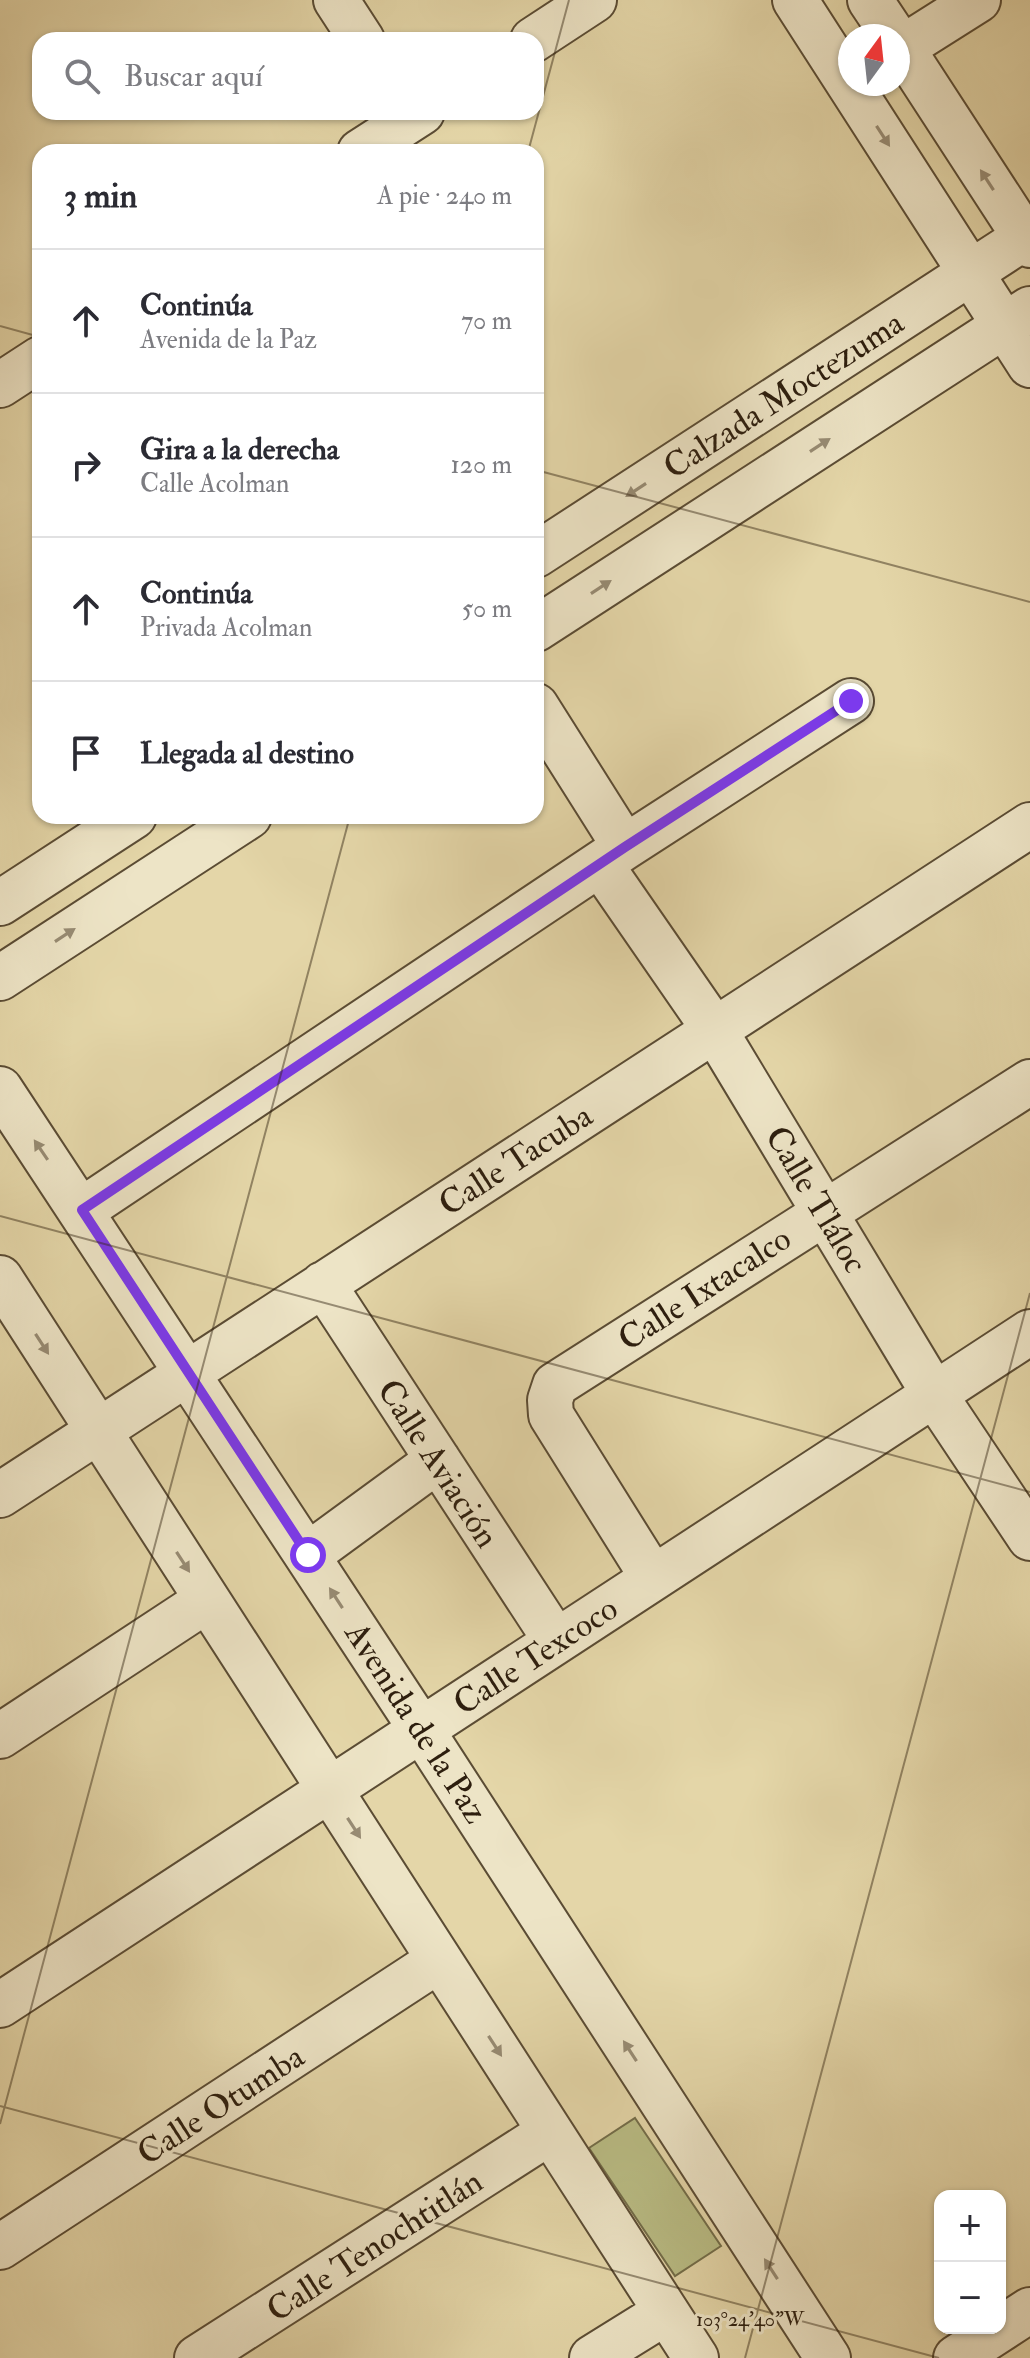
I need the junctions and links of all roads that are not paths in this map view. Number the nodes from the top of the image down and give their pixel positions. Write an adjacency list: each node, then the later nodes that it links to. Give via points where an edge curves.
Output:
1 (336, 0): 7 (street)
2 (594, 0): 8 (street)
3 (795, 0): 14 (street, one-way to 14)
4 (870, 0): 6 (street)
5 (978, 0): 9 (street)
6 (886, 24)
7 (357, 32)
8 (544, 33)
9 (910, 36)
10 (910, 60): 13 (street, one-way to 10)
11 (406, 120): 12 (street)
12 (372, 144)
13 (1028, 239): 14 (street, Calzada Moctezuma)
14 (970, 273): 15 (street); 19 (street, Calzada Moctezuma, one-way to 19)
15 (1017, 317): 17 (street); 20 (street, Calzada Moctezuma, one-way to 15)
16 (32, 364): 18 (street)
17 (1030, 365)
18 (0, 385)
19 (544, 550)
20 (544, 624)
21 (851, 701): 26 (street)
22 (544, 721): 26 (street, Calle Tláloc)
23 (122, 824): 27 (street)
24 (237, 824): 28 (street, one-way to 24)
25 (1030, 825): 29 (street, Calle Tacuba)
26 (613, 855): 29 (street, Calle Tláloc); 32 (street)
27 (0, 903)
28 (0, 978)
29 (714, 1029): 33 (street, Calle Tláloc); 35 (street, Calle Tacuba)
30 (1030, 1082): 33 (street, Calle Ixtacalco)
31 (0, 1089): 32 (street, Avenida de la Paz, one-way to 31)
32 (82, 1210): 37 (street, Avenida de la Paz)
33 (824, 1211): 38 (street, Calle Tláloc); 44 (street, Calle Ixtacalco, via 555,1385 551,1415)
34 (0, 1278): 39 (street, one-way to 39)
35 (323, 1284): 37 (street, Calle Tacuba); 40 (street, Calle Aviación)
36 (1030, 1332): 38 (street, Calle Texcoco)
37 (187, 1372): 39 (street, Calle Tacuba); 43 (street, Avenida de la Paz)
38 (934, 1394): 42 (street, Calle Tláloc); 44 (street, Calle Texcoco)
39 (98, 1430): 41 (street, Calle Tacuba); 45 (street, one-way to 45)
40 (438, 1460): 43 (street); 46 (street, Calle Aviación)
41 (0, 1495)
42 (1030, 1538)
43 (308, 1555): 47 (street, Avenida de la Paz, one-way to 43)
44 (653, 1578): 46 (street, Calle Texcoco)
45 (207, 1600): 48 (street); 49 (street)
46 (556, 1641): 47 (street, Calle Texcoco)
47 (421, 1729): 49 (street, Calle Texcoco); 59 (street, Avenida de la Paz, one-way to 47)
48 (0, 1736)
49 (330, 1790): 50 (street, one-way to 50); 51 (street, Calle Texcoco)
50 (439, 1960): 52 (street, one-way to 52); 53 (street, Calle Otumba)
51 (0, 2005)
52 (550, 2132): 55 (street); 56 (street, Calle Tenochtitlán)
53 (0, 2247)
54 (1030, 2310): 60 (street)
55 (666, 2312): 57 (street); 58 (street)
56 (197, 2358)
57 (592, 2358)
58 (696, 2358)
59 (828, 2358)
60 (956, 2358)

